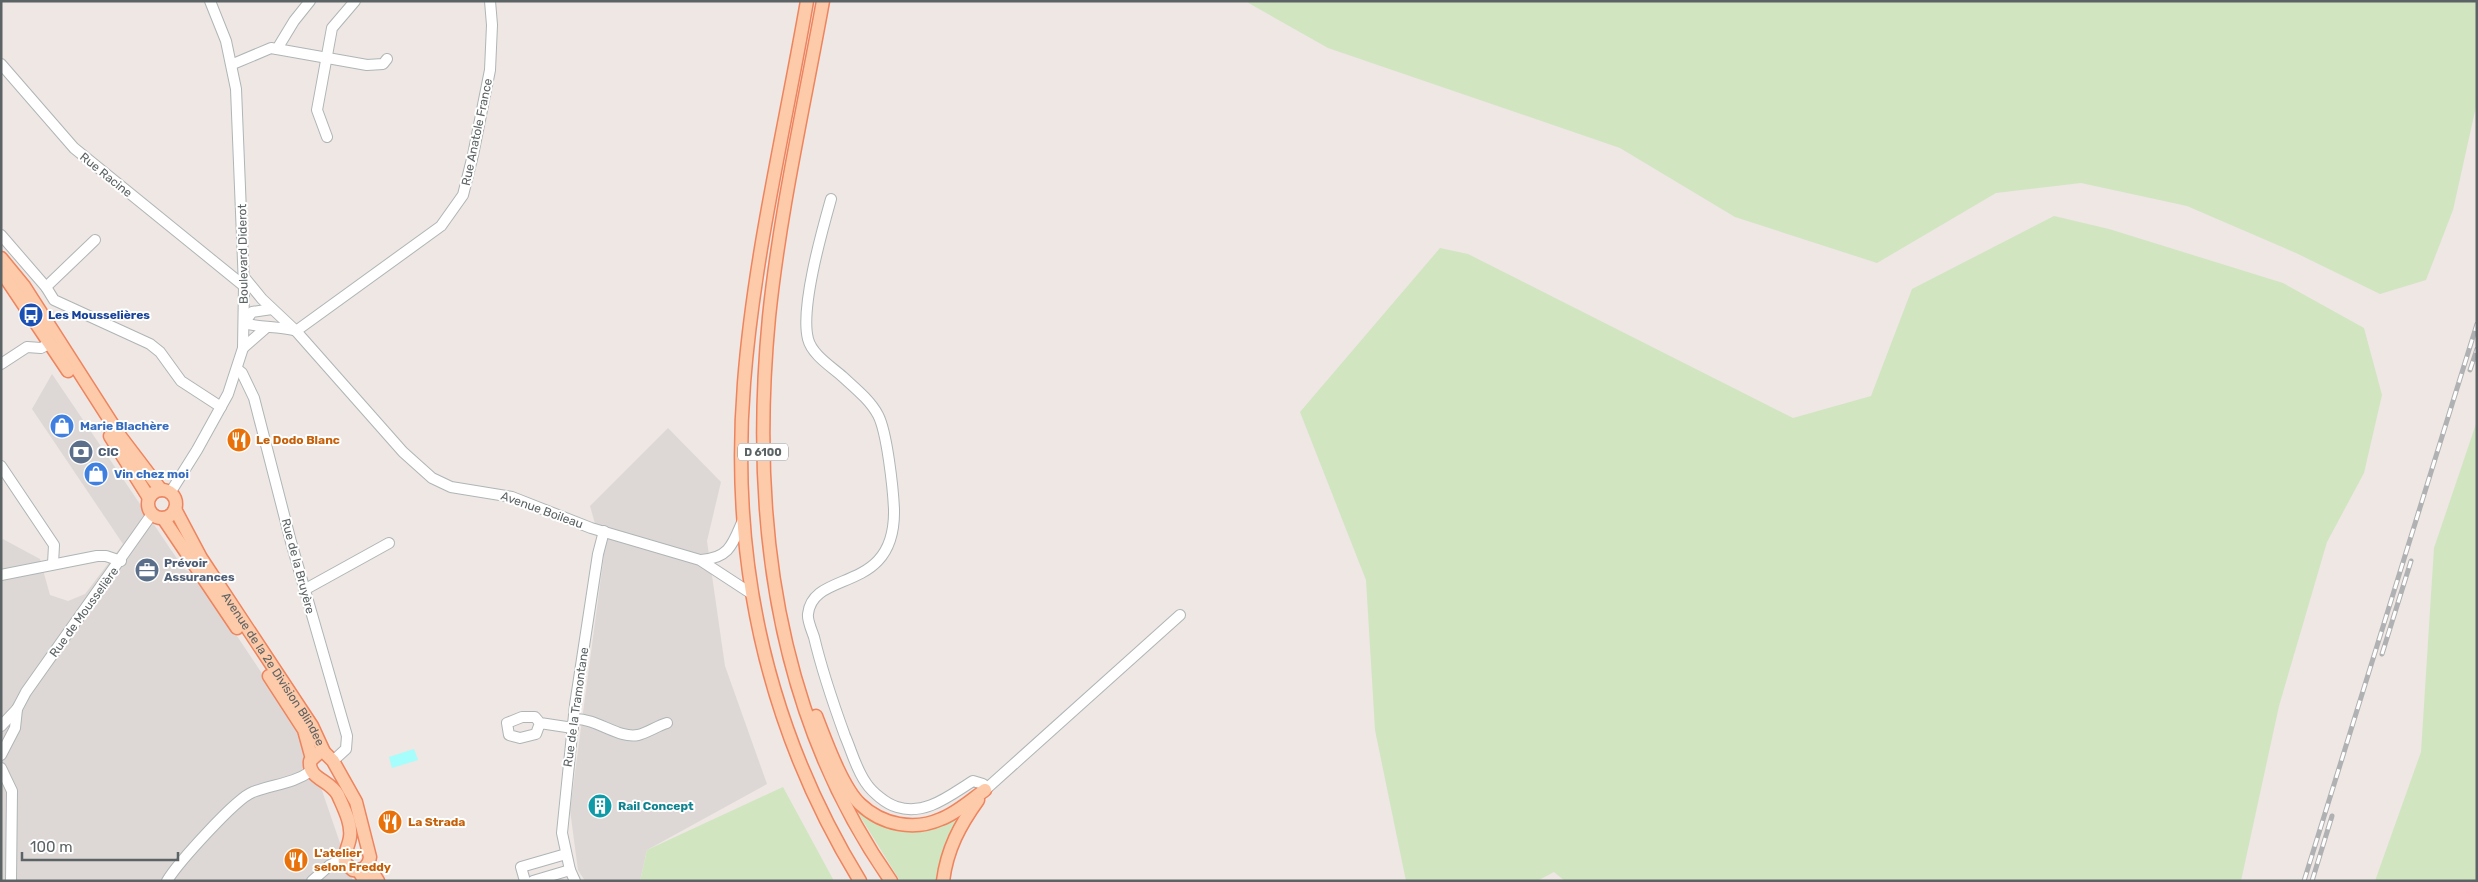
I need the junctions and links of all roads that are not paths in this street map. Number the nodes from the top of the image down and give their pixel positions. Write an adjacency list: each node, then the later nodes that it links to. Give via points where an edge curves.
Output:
1 (210, 1): 11 (street, Boulevard Diderot)
2 (310, 1): 7 (street)
3 (355, 1): 8 (street, via 332,28)
4 (490, 1): 24 (street, Rue Anatole France, via 490,70 463,195 441,226)
5 (807, 1): 35 (main road, D 6100, via 753,304 741,447)
6 (823, 1): 45 (main road, D 6100, via 783,222 770,316 764,401 766,533)
7 (277, 49): 8 (street); 11 (street, via 271,48)
8 (327, 58): 9 (street, via 367,65 383,64); 12 (street, via 317,110)
9 (387, 59)
10 (1, 64): 17 (street, Rue Racine, via 74,148)
11 (233, 64): 19 (street, Boulevard Diderot, via 238,112)
12 (327, 137)
13 (831, 199): 55 (street, via 813,270 806,326 808,342 877,414 883,427 894,508 892,535 883,557 868,571 826,589 814,600 808,614 825,682 859,771 867,785 882,798 896,807 914,810 933,806 973,781 983,784)
14 (1, 236): 20 (street)
15 (95, 240): 20 (street)
16 (1, 258): 31 (main road, via 24,286 120,436)
17 (225, 270): 19 (street, Rue Racine); 19 (street)
18 (1, 271): 25 (main road)
19 (244, 277): 21 (street, Rue Racine); 22 (street, Boulevard Diderot)
20 (46, 287): 29 (street, via 54,300 150,344 160,352 181,382)
21 (272, 308): 22 (street, via 252,312); 24 (street, Avenue Boileau)
22 (244, 323): 23 (street); 26 (street, Boulevard Diderot)
23 (267, 327): 24 (street); 26 (street)
24 (296, 331): 36 (street, Avenue Boileau, via 403,452 432,478 451,487 512,497)
25 (49, 344): 27 (street, via 41,348 27,348); 32 (main road)
26 (243, 348): 28 (street, Boulevard Diderot)
27 (1, 364)
28 (237, 369): 29 (street, Boulevard Diderot); 42 (street, Rue de la Bruyère, via 254,398)
29 (221, 406): 31 (street, Boulevard Diderot)
30 (1, 466): 40 (street, via 54,545)
31 (165, 491): 32 (main road, via 153,493); 33 (main road, via 175,500)
32 (149, 498): 34 (main road, via 148,508)
33 (175, 509): 34 (main road); 52 (main road, Avenue de la 2e Division Blindee, via 202,558)
34 (158, 516): 39 (street, Rue de Mousselière); 53 (main road, Avenue de la 2e Division Blindee, via 302,727)
35 (743, 520): 38 (street, via 730,548 716,557); 43 (main road, D 6100)
36 (604, 532): 38 (street, Avenue Boileau); 49 (street, Rue de la Tramontane)
37 (389, 543): 42 (street)
38 (700, 560): 43 (street, Avenue Boileau)
39 (121, 561): 40 (street, via 97,556); 46 (street, Rue de Mousselière, via 26,692)
40 (53, 564): 41 (street)
41 (1, 575)
42 (304, 590): 52 (street, Rue de la Bruyère, via 347,736 346,748)
43 (752, 594): 67 (main road, D 6100, via 768,673 787,731 820,810)
44 (1180, 614): 55 (street)
45 (786, 644): 55 (main road, via 848,788 872,813 909,826 926,825 956,811); 68 (main road, D 6100, via 821,754 864,838)
46 (17, 710): 50 (street, Rue de Mousselière); 51 (street, Rue de Mousselière, via 15,728)
47 (667, 722): 49 (street, via 637,735 623,734 586,719)
48 (540, 723): 49 (street)
49 (573, 724): 56 (street, Rue de la Tramontane, via 562,833)
50 (1, 726)
51 (1, 755)
52 (329, 756): 53 (main road, via 316,754); 59 (main road, Avenue de la 2e Division Blindee, via 356,802 370,857)
53 (311, 765): 57 (main road, via 314,775 328,782 343,806 351,835); 61 (street, via 290,783 251,792 203,837)
54 (1, 768): 60 (street, via 12,792)
55 (985, 790): 69 (main road, via 954,838)
56 (566, 854): 58 (street, Rue de la Tramontane); 64 (street, via 521,867)
57 (344, 858): 59 (main road, via 349,867); 62 (street)
58 (570, 870): 65 (street); 66 (street, Rue de la Tramontane)
59 (364, 872): 63 (main road)
60 (11, 881)
61 (166, 881)
62 (312, 881)
63 (378, 881)
64 (525, 881)
65 (533, 881)
66 (575, 881)
67 (860, 881)
68 (891, 881)
69 (943, 881)

